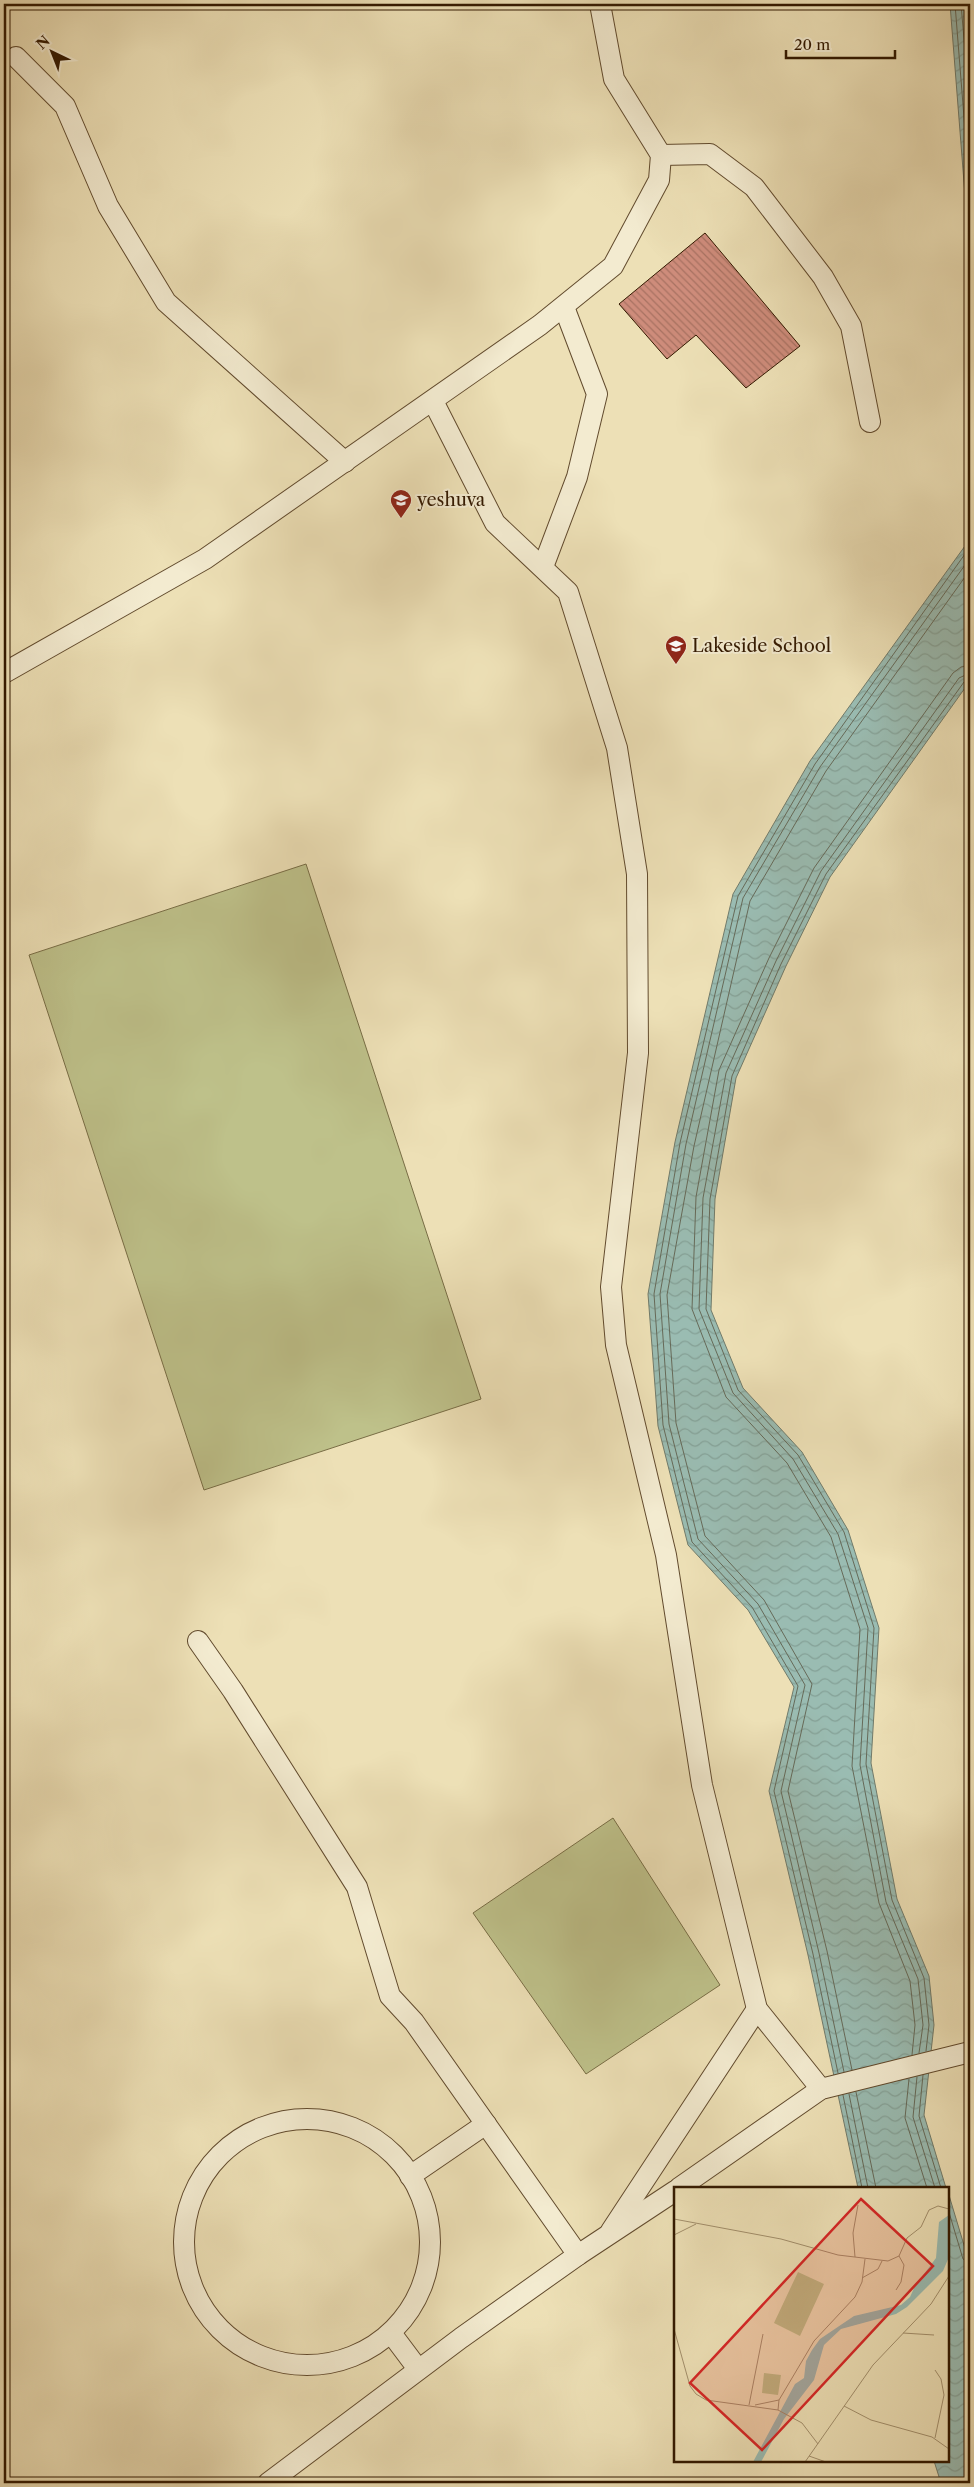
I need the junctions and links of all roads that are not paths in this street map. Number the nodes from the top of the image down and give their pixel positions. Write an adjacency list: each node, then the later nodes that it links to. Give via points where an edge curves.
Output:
1 (600, 4): 3 (lane, via 614,79)
2 (16, 57): 7 (lane, via 65,106 108,206 166,302)
3 (660, 155): 4 (lane, via 659,180 613,266); 6 (lane, via 710,154 754,187 823,277 851,326)
4 (564, 307): 5 (lane); 8 (lane, via 597,394 577,477)
5 (433, 401): 7 (lane); 8 (lane, via 495,523)
6 (870, 422)
7 (344, 462): 9 (lane, via 205,559)
8 (543, 567): 11 (lane, via 568,592 617,748 637,874 638,1054 611,1287 616,1345 666,1555 702,1785)
9 (4, 673)
10 (198, 1641): 14 (lane, via 233,1690 357,1887 390,1996 414,2022)
11 (757, 2009): 13 (lane); 18 (lane)
12 (970, 2052): 13 (lane)
13 (827, 2086): 16 (lane)
14 (486, 2124): 15 (lane); 19 (lane)
15 (410, 2176): 20 (lane, via 419,2190 430,2227 428,2266 415,2302); 20 (lane, via 397,2157 366,2134 330,2121 291,2120 254,2130 219,2155 195,2190 184,2231 187,2273 204,2312 233,2342 264,2358 314,2366 355,2356)
16 (680, 2187)
17 (674, 2192): 18 (lane)
18 (608, 2236): 19 (lane)
19 (578, 2255): 21 (lane)
20 (391, 2333): 21 (lane)
21 (418, 2370): 22 (lane)
22 (268, 2483)

